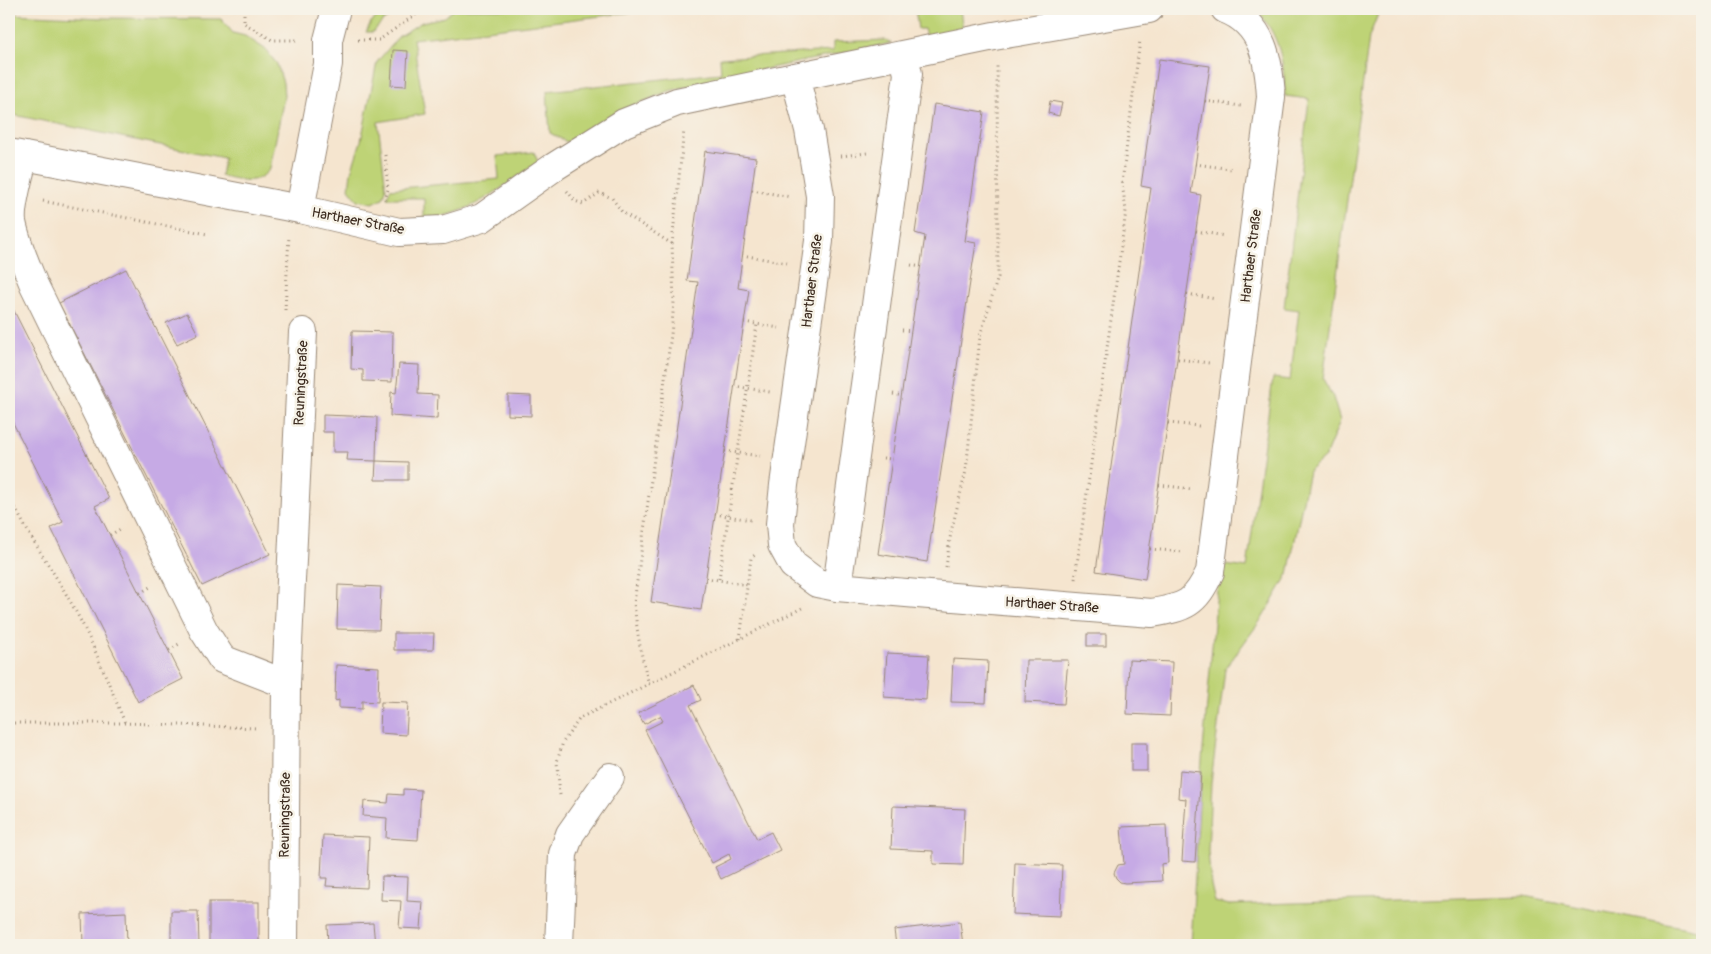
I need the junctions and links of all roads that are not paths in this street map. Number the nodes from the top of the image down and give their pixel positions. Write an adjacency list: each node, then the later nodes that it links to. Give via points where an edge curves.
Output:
1 (336, 9): 7 (street)
2 (1149, 9): 4 (street, Harthaer Straße, via 994,36)
3 (1225, 9): 9 (street, Harthaer Straße, via 1245,19 1263,47 1271,97 1210,572 1203,588 1191,602 1176,609 1152,613)
4 (904, 56): 5 (street, Harthaer Straße); 9 (street, via 908,74)
5 (795, 77): 7 (street, Harthaer Straße, via 677,102 624,123 554,166 482,218 443,230 399,232); 9 (street, Harthaer Straße, via 809,130 820,196 819,242 780,524 782,544 792,565 817,583)
6 (16, 154): 7 (street, Harthaer Straße); 10 (street, via 12,220 24,261 204,631 222,659)
7 (300, 209)
8 (303, 332): 10 (street, Reuningstraße)
9 (837, 587)
10 (286, 684): 12 (street, Reuningstraße)
11 (610, 777): 13 (street, via 570,834 563,854)
12 (284, 945)
13 (559, 945)

